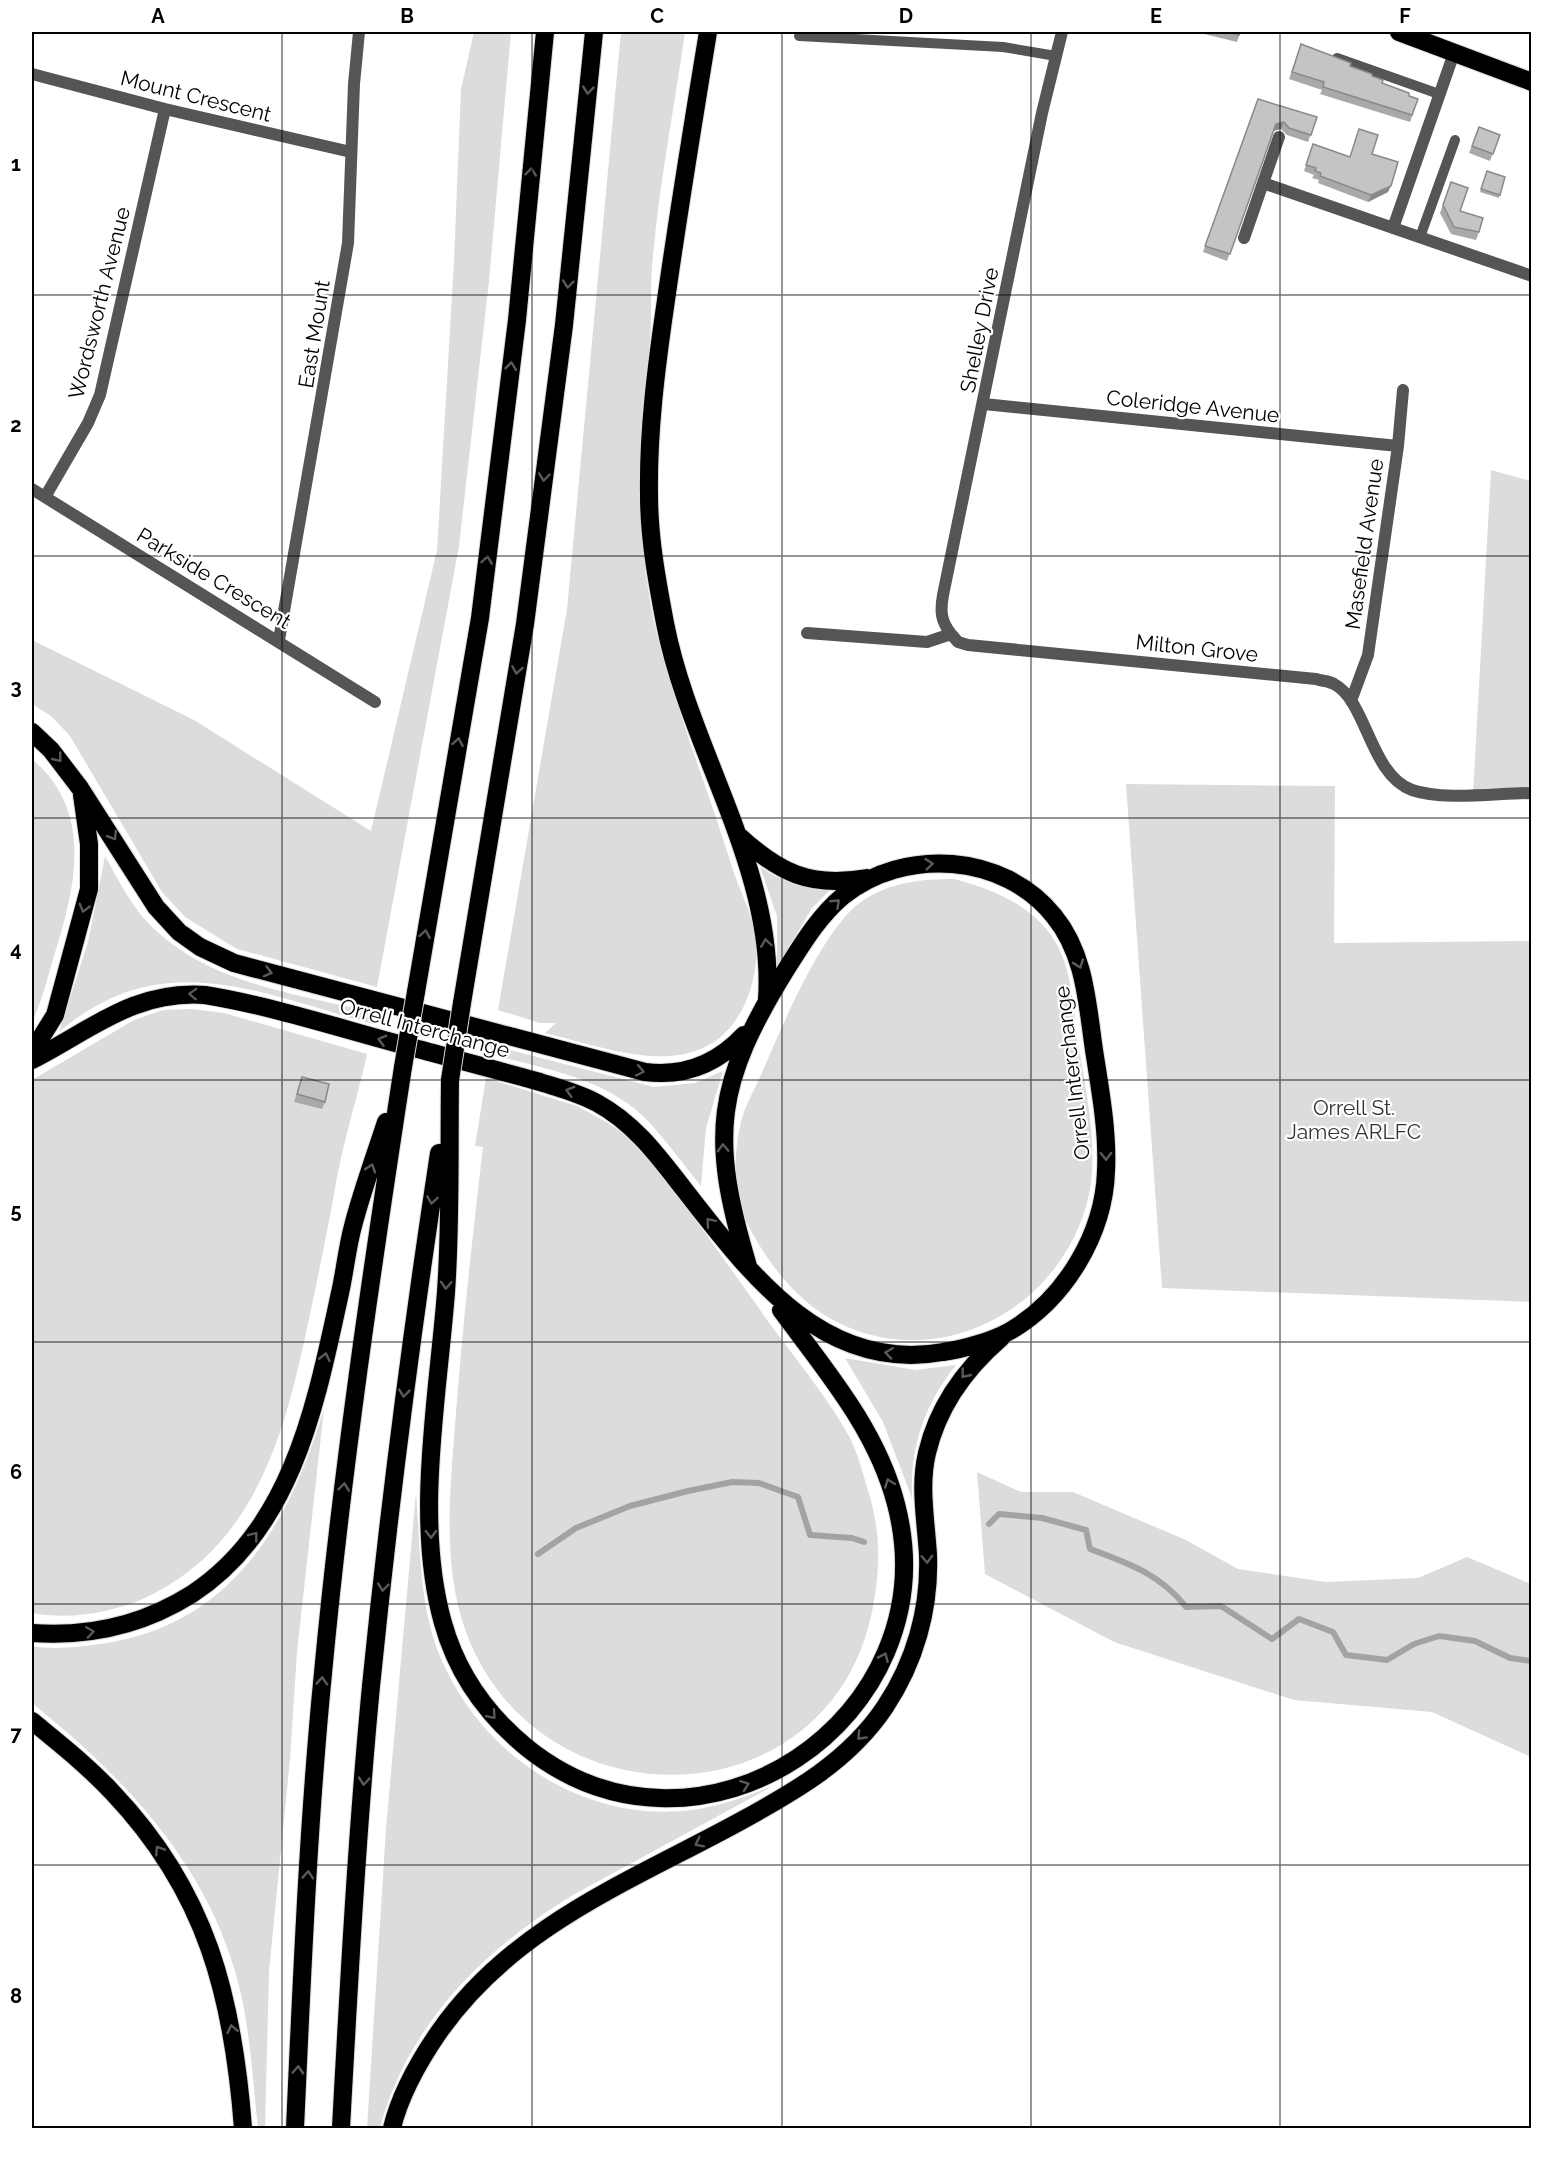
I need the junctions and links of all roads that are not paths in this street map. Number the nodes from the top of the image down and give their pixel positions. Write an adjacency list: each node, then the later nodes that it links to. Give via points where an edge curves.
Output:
1 (359, 32): 17 (street, East Mount)
2 (545, 32): 42 (highway, one-way to 2, bridge, via 488,560 516,331)
3 (594, 32): 43 (highway, one-way to 43, bridge, via 564,325 525,624)
4 (708, 32): 36 (highway, via 656,373 649,442 649,497 666,626 687,706)
5 (1062, 32): 9 (street, Shelley Drive)
6 (1399, 32): 8 (highway)
7 (799, 36): 9 (lane, via 1003,47)
8 (1454, 53): 12 (highway); 13 (street)
9 (1056, 56): 24 (street, Shelley Drive)
10 (1337, 58): 13 (lane)
11 (32, 74): 14 (street, Mount Crescent)
12 (1532, 82)
13 (1439, 94): 19 (street)
14 (165, 109): 17 (street, Mount Crescent); 27 (street, Wordsworth Avenue, via 100,395)
15 (1279, 137): 18 (street)
16 (1455, 140): 20 (lane)
17 (351, 153): 30 (street, East Mount, via 348,243)
18 (1263, 183): 19 (street); 21 (street)
19 (1394, 228): 20 (street)
20 (1420, 237): 22 (street)
21 (1244, 238)
22 (1532, 276)
23 (1403, 390): 25 (street, Masefield Avenue)
24 (984, 404): 25 (street, Coleridge Avenue); 29 (street, Shelley Drive, via 941,610 942,623)
25 (1398, 446): 31 (street, Masefield Avenue, via 1368,655)
26 (32, 489): 27 (street, Parkside Crescent)
27 (45, 497): 30 (street, Parkside Crescent)
28 (807, 633): 29 (street, via 927,642)
29 (951, 634): 31 (street, Milton Grove, via 968,645 1316,679 1333,684)
30 (279, 640): 32 (street, Parkside Crescent)
31 (1351, 701): 35 (street, Milton Grove, via 1376,753 1393,777 1410,789 1436,794)
32 (375, 702)
33 (32, 732): 34 (highway, Orrell Interchange, one-way to 34)
34 (80, 788): 39 (highway, Orrell Interchange, one-way to 39, via 156,907 179,932 234,963 645,1072 683,1072 710,1063 732,1048); 40 (highway, Orrell Interchange, one-way to 40, via 89,844 89,889 55,1015)
35 (1532, 793)
36 (738, 835): 37 (highway, via 770,863 806,878); 38 (highway, one-way to 36, via 769,972 765,933)
37 (873, 877): 38 (highway, Orrell Interchange, one-way to 37, via 818,922 847,893); 46 (highway, Orrell Interchange, one-way to 46, via 933,863 970,866 1013,882 1056,917 1073,945 1084,976 1106,1142 1103,1196 1089,1241 1067,1278 1045,1303)
38 (766, 1002): 39 (highway, Orrell Interchange)
39 (754, 1025): 44 (highway, Orrell Interchange, one-way to 39, via 732,1212 723,1142 730,1084)
40 (32, 1052)
41 (32, 1060): 44 (highway, Orrell Interchange, one-way to 41, via 626,1122 581,1095 504,1072 221,997 189,994 133,1004)
42 (403, 1068): 47 (highway, one-way to 42, via 107,1629 158,1612 189,1596 225,1569 262,1527 289,1477 312,1414 352,1227); 50 (highway, one-way to 42, via 322,1674 362,1329)
43 (450, 1080): 45 (highway, one-way to 45, via 446,1286 430,1503 435,1588 456,1660 475,1695 495,1719 541,1759 602,1787 632,1794 692,1797 737,1788 794,1762 848,1716 869,1687 895,1631 902,1595 902,1531 896,1502 857,1412); 51 (highway, one-way to 51, via 409,1352 371,1686)
44 (748, 1266): 45 (highway, Orrell Interchange)
45 (762, 1286): 46 (highway, Orrell Interchange, one-way to 45, via 945,1352 892,1354 826,1334)
46 (1007, 1333): 52 (highway, one-way to 52, via 955,1386 932,1436 924,1470 927,1555 920,1633 878,1716 843,1755 790,1794 572,1910 505,1959 473,1988 429,2047 410,2081)
47 (32, 1633)
48 (32, 1721): 49 (highway, one-way to 48, via 239,2065 227,2005 193,1908 135,1817 90,1769)
49 (243, 2128)
50 (295, 2128)
51 (341, 2128)
52 (392, 2128)

